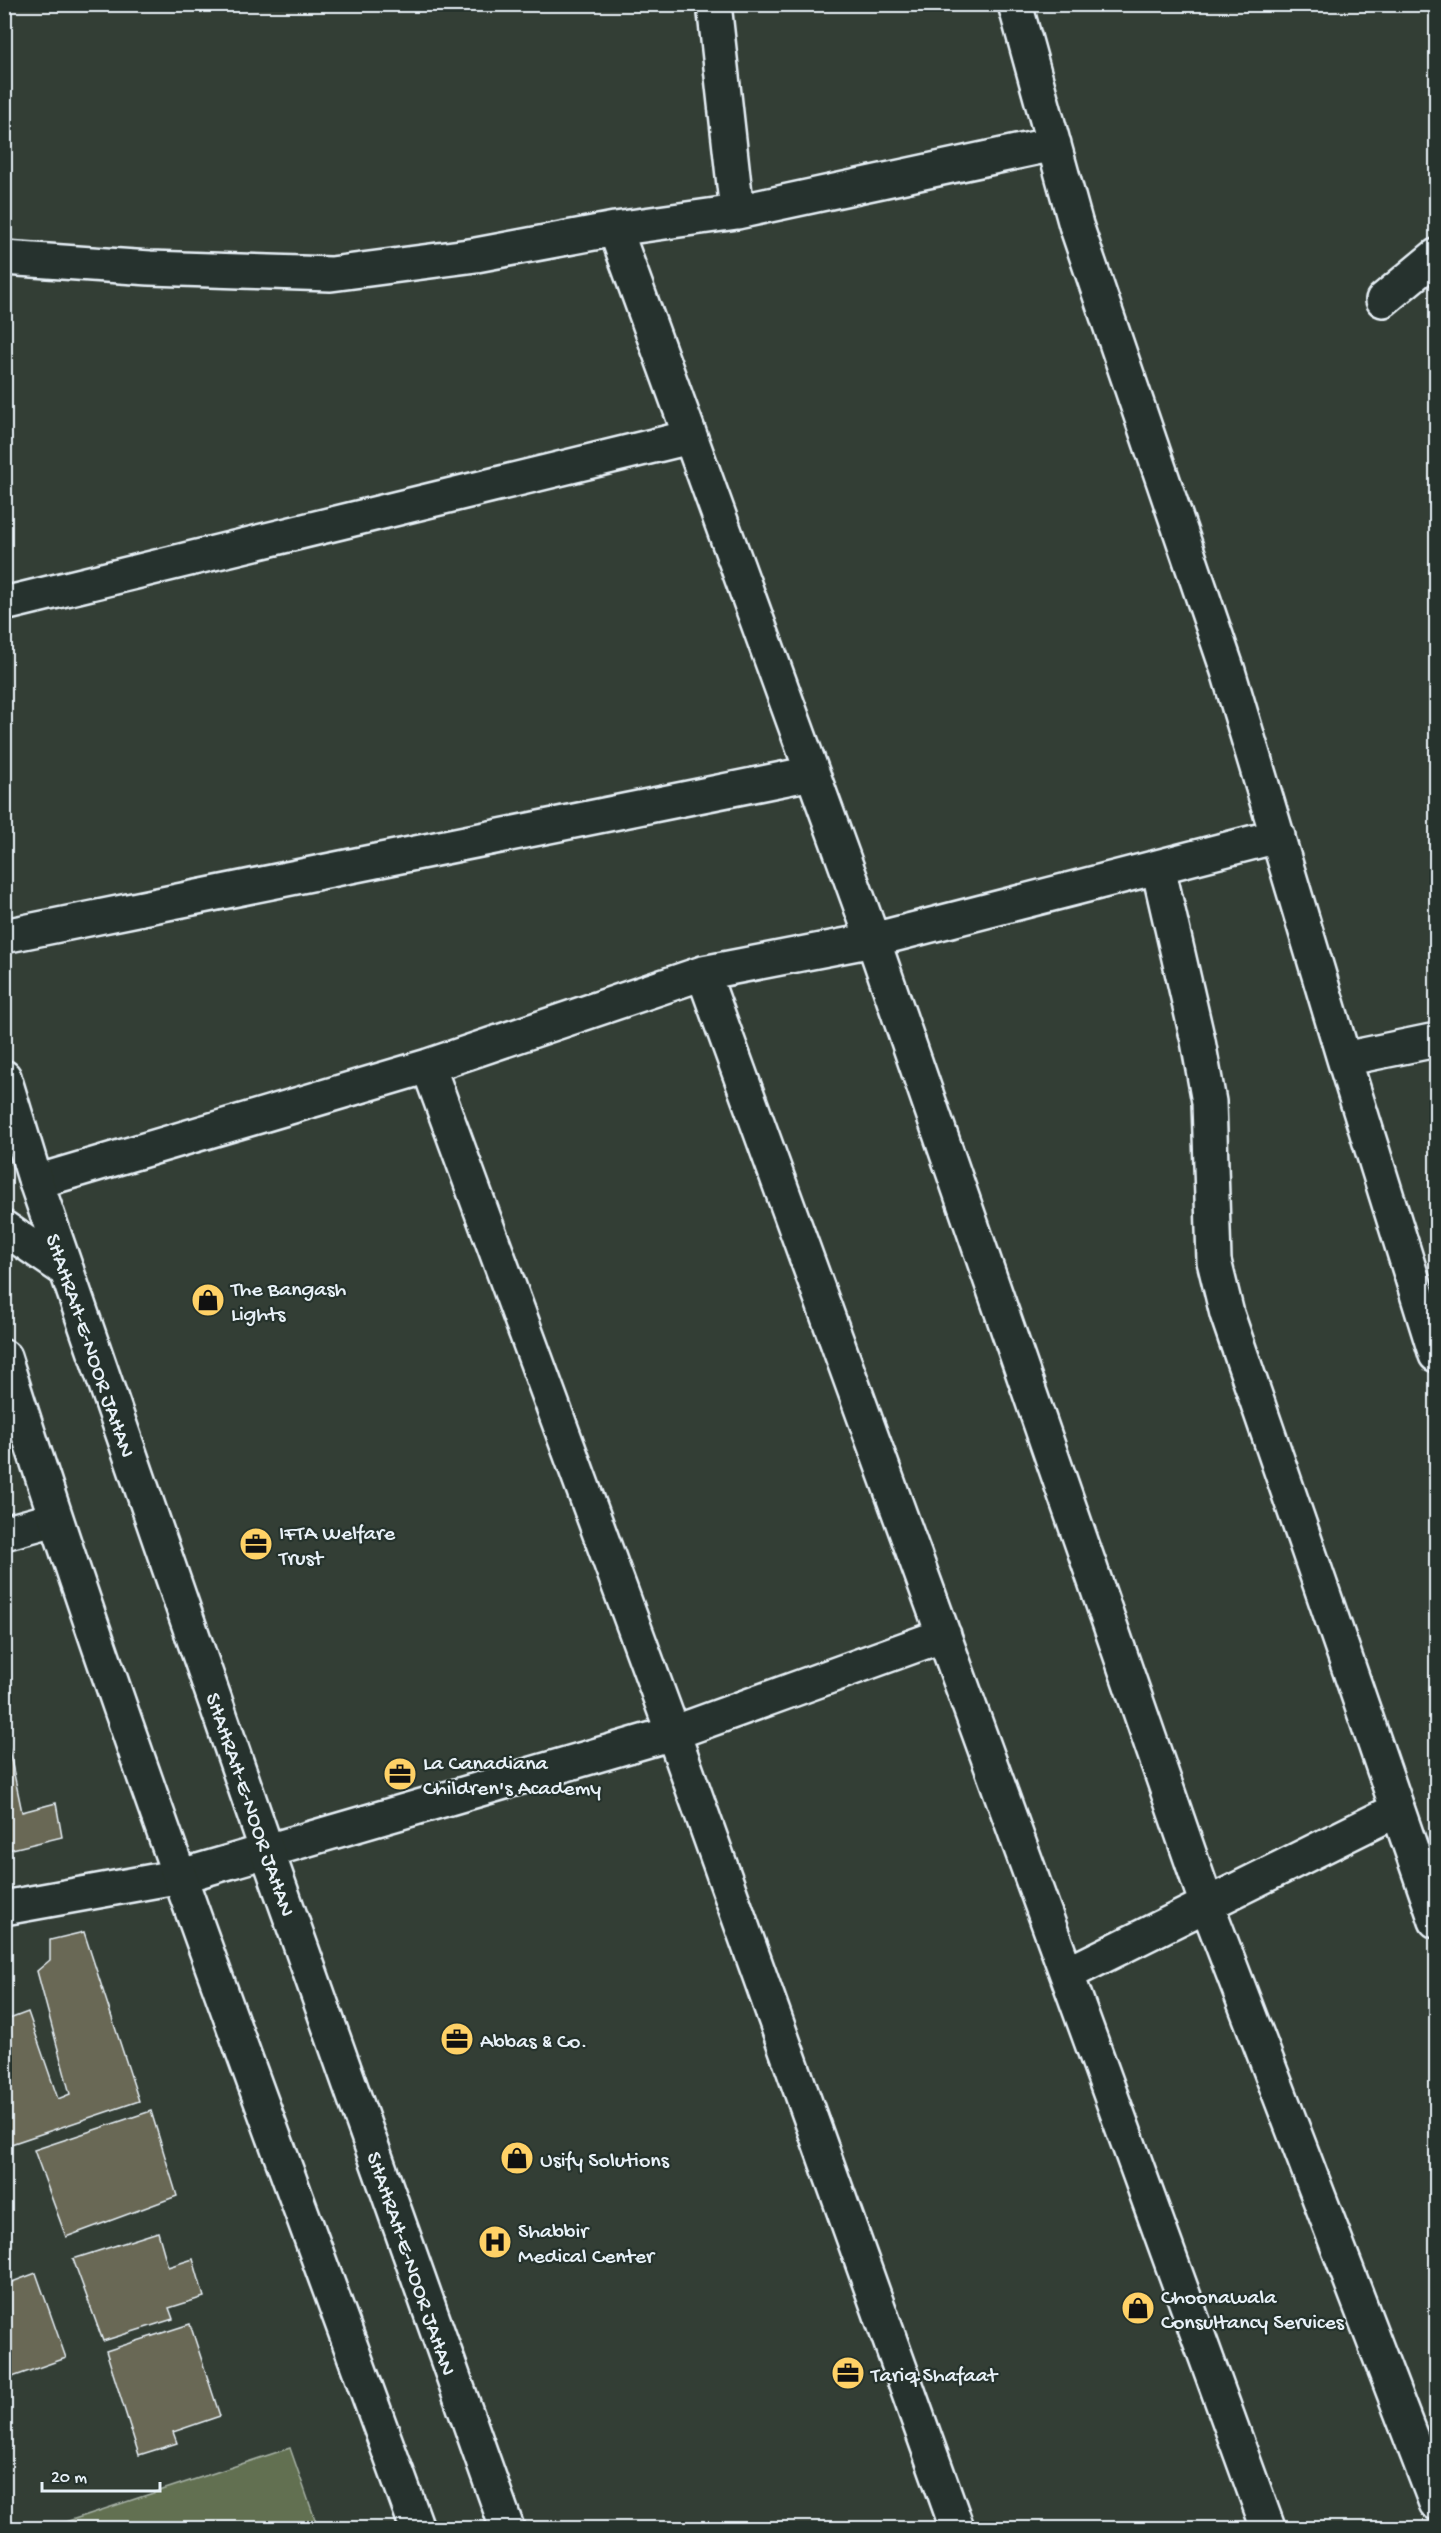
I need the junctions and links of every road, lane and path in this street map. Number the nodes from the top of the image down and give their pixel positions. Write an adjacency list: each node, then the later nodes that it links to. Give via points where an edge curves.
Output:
1 (714, 4): 4 (street)
2 (1015, 4): 3 (street)
3 (1054, 144): 4 (street); 12 (street, via 1076,225 1228,671)
4 (737, 212): 5 (street)
5 (615, 229): 7 (street, via 476,255 331,274); 9 (street)
6 (1437, 256): 8 (street)
7 (4, 258)
8 (1383, 300)
9 (690, 437): 10 (street); 11 (street)
10 (4, 604)
11 (812, 773): 14 (street); 15 (street)
12 (1278, 836): 13 (street); 18 (street)
13 (1158, 867): 15 (street); 30 (street, via 1209,1102 1214,1262 1227,1314)
14 (4, 936)
15 (873, 940): 16 (street); 33 (street)
16 (703, 973): 19 (street); 28 (street)
17 (1437, 1040): 18 (street)
18 (1344, 1059): 24 (street)
19 (428, 1066): 21 (street); 29 (street)
20 (4, 1077): 21 (street, SHAHRAH-E-NOOR JAHAN)
21 (36, 1182): 23 (street, SHAHRAH-E-NOOR JAHAN)
22 (4, 1228): 23 (street)
23 (67, 1271): 31 (street, SHAHRAH-E-NOOR JAHAN)
24 (1437, 1355)
25 (4, 1357): 26 (street)
26 (55, 1519): 27 (street); 32 (street)
27 (4, 1533)
28 (944, 1635): 29 (street); 36 (street)
29 (673, 1733): 31 (street); 40 (street)
30 (1396, 1810): 33 (street); 35 (street)
31 (267, 1851): 32 (street); 39 (street, SHAHRAH-E-NOOR JAHAN)
32 (181, 1876): 34 (street); 38 (street)
33 (1207, 1905): 36 (street); 37 (street)
34 (4, 1908)
35 (1437, 1921)
36 (1067, 1974): 41 (street)
37 (1437, 2503)
38 (417, 2529)
39 (507, 2529)
40 (957, 2529)
41 (1268, 2529)

